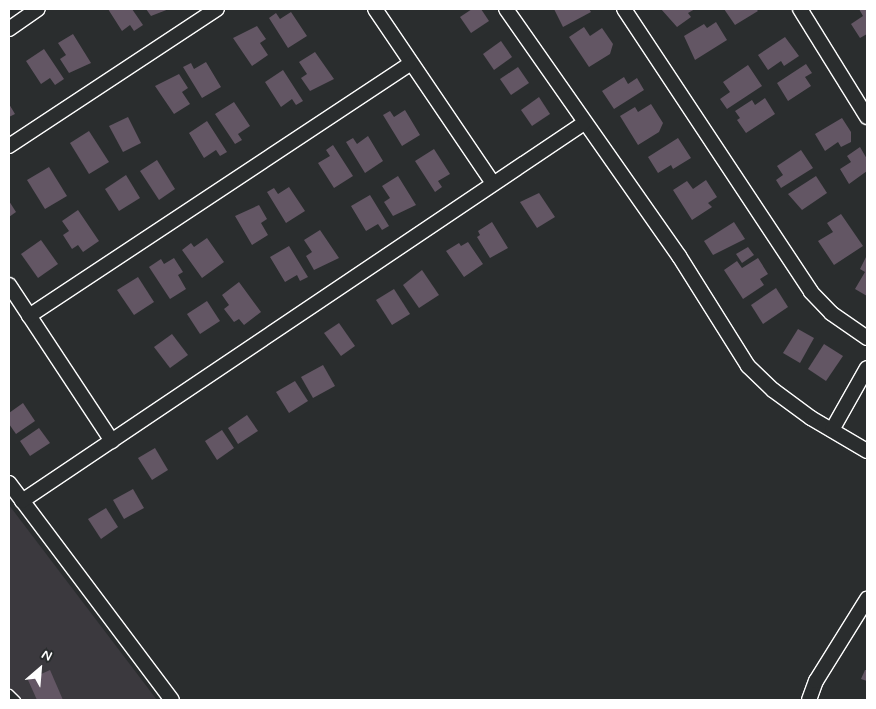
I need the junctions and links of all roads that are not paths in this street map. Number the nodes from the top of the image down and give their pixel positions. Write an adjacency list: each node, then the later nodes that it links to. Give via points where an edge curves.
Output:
1 (38, 9): 7 (street)
2 (217, 9): 11 (street)
3 (375, 9): 8 (street)
4 (506, 9): 10 (street)
5 (624, 9): 15 (street, via 811,292 831,313)
6 (800, 9): 9 (street)
7 (9, 28)
8 (411, 63): 12 (street); 14 (street)
9 (867, 117)
10 (584, 123): 12 (street); 17 (street, via 680,256 748,366 773,390)
11 (9, 146)
12 (492, 183): 18 (street)
13 (9, 285): 14 (street)
14 (29, 316): 18 (street)
15 (867, 338)
16 (867, 368): 17 (street)
17 (832, 430): 19 (street)
18 (112, 441): 21 (street)
19 (867, 451)
20 (9, 483): 21 (street)
21 (22, 501): 25 (street)
22 (867, 598): 26 (street, via 816,681)
23 (9, 694): 24 (lane)
24 (16, 700)
25 (172, 700)
26 (809, 700)

